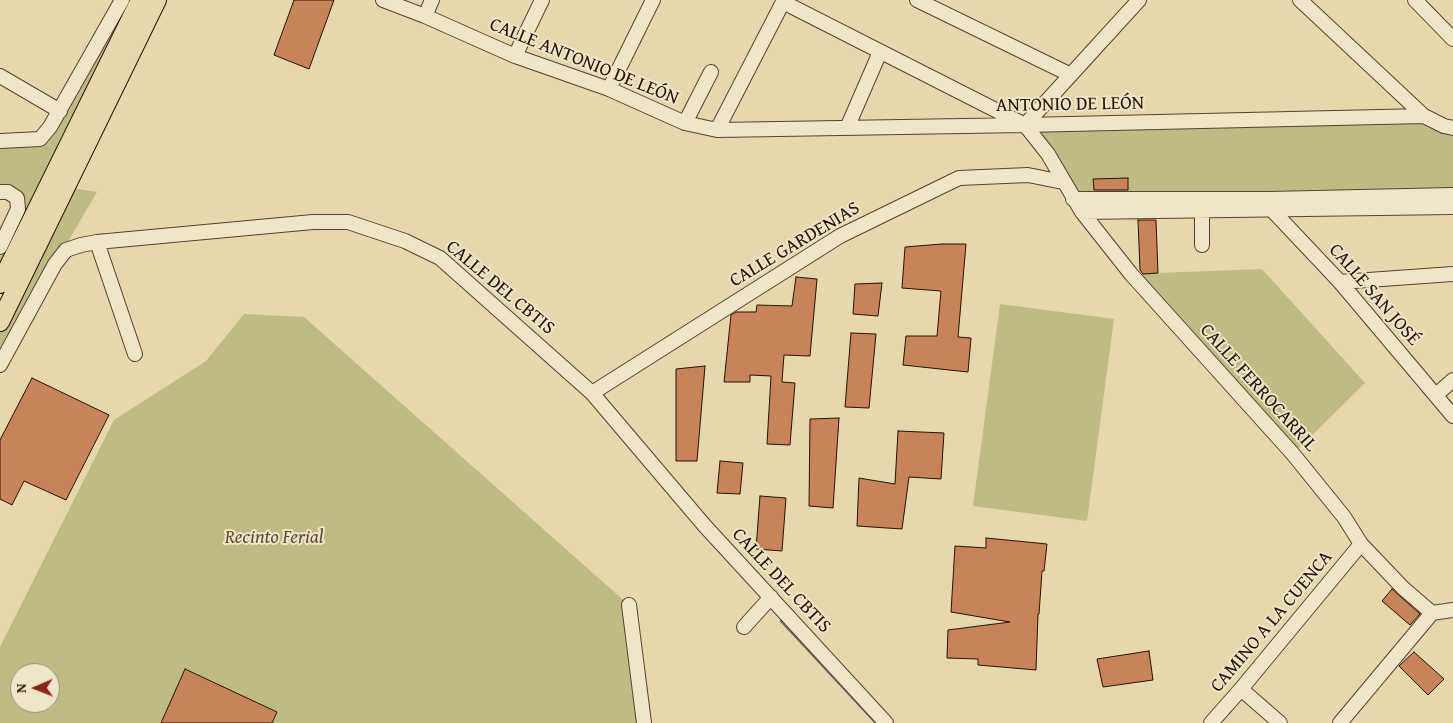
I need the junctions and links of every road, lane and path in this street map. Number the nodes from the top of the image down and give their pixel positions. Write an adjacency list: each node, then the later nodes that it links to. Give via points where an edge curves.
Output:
1 (122, 0): 21 (street)
2 (140, 0): 42 (main road)
3 (157, 0): 43 (main road)
4 (383, 0): 13 (street, CALLE ANTONIO DE LEÓN)
5 (432, 0): 13 (street)
6 (542, 0): 16 (street)
7 (653, 0): 20 (street)
8 (917, 0): 18 (street)
9 (1139, 0): 18 (street)
10 (1300, 0): 22 (street)
11 (1415, 0): 14 (street)
12 (784, 1): 15 (street); 27 (street)
13 (425, 16): 16 (street, CALLE ANTONIO DE LEÓN)
14 (1453, 39)
15 (880, 52): 24 (street); 25 (street)
16 (516, 56): 20 (street, CALLE ANTONIO DE LEÓN)
17 (711, 72): 23 (street)
18 (1071, 75): 24 (street)
19 (0, 76): 21 (street)
20 (609, 89): 23 (street, CALLE ANTONIO DE LEÓN)
21 (60, 111): 28 (street, via 40,139)
22 (1424, 116): 24 (street, ANTONIO DE LEÓN); 26 (street)
23 (686, 123): 27 (street, CALLE ANTONIO DE LEÓN)
24 (1025, 125): 25 (street, ANTONIO DE LEÓN); 29 (street, CALLE FERROCARRIL, via 1048,154)
25 (847, 128): 27 (street, ANTONIO DE LEÓN)
26 (1453, 128)
27 (717, 130)
28 (0, 142)
29 (1063, 182): 32 (street, CALLE FERROCARRIL); 47 (street, CALLE GARDENIAS, via 1028,175 959,178 840,236)
30 (0, 192): 39 (street, via 8,192 17,198 18,209)
31 (1453, 195): 34 (street)
32 (1073, 199): 33 (street); 36 (street, CALLE FERROCARRIL)
33 (1202, 204): 34 (street); 36 (street); 38 (street)
34 (1270, 205): 35 (street); 41 (street, CALLE SAN JOSÉ)
35 (1453, 207)
36 (1082, 212): 50 (street, CALLE FERROCARRIL, via 1131,274 1293,454 1344,517)
37 (97, 242): 44 (street); 45 (street, CALLE DEL CBTIS, via 66,250 55,264); 47 (street, CALLE DEL CBTIS, via 313,222 348,222 405,241 440,258)
38 (1202, 245)
39 (0, 246)
40 (1453, 274): 41 (street)
41 (1340, 282): 48 (street, CALLE SAN JOSÉ)
42 (0, 284)
43 (0, 322)
44 (135, 354)
45 (0, 365)
46 (1453, 380): 48 (street)
47 (592, 393): 51 (street, CALLE DEL CBTIS)
48 (1436, 395): 49 (street, CALLE SAN JOSÉ)
49 (1453, 416)
50 (1361, 544): 54 (street, CALLE FERROCARRIL, via 1403,588); 56 (street, CAMINO A LA CUENCA)
51 (771, 598): 55 (street); 58 (street, CALLE DEL CBTIS)
52 (629, 605): 57 (street)
53 (1453, 610): 54 (street)
54 (1432, 612): 61 (street)
55 (744, 627)
56 (1241, 689): 59 (street, CAMINO A LA CUENCA); 60 (street)
57 (644, 723)
58 (886, 723)
59 (1211, 723)
60 (1280, 723)
61 (1340, 723)

